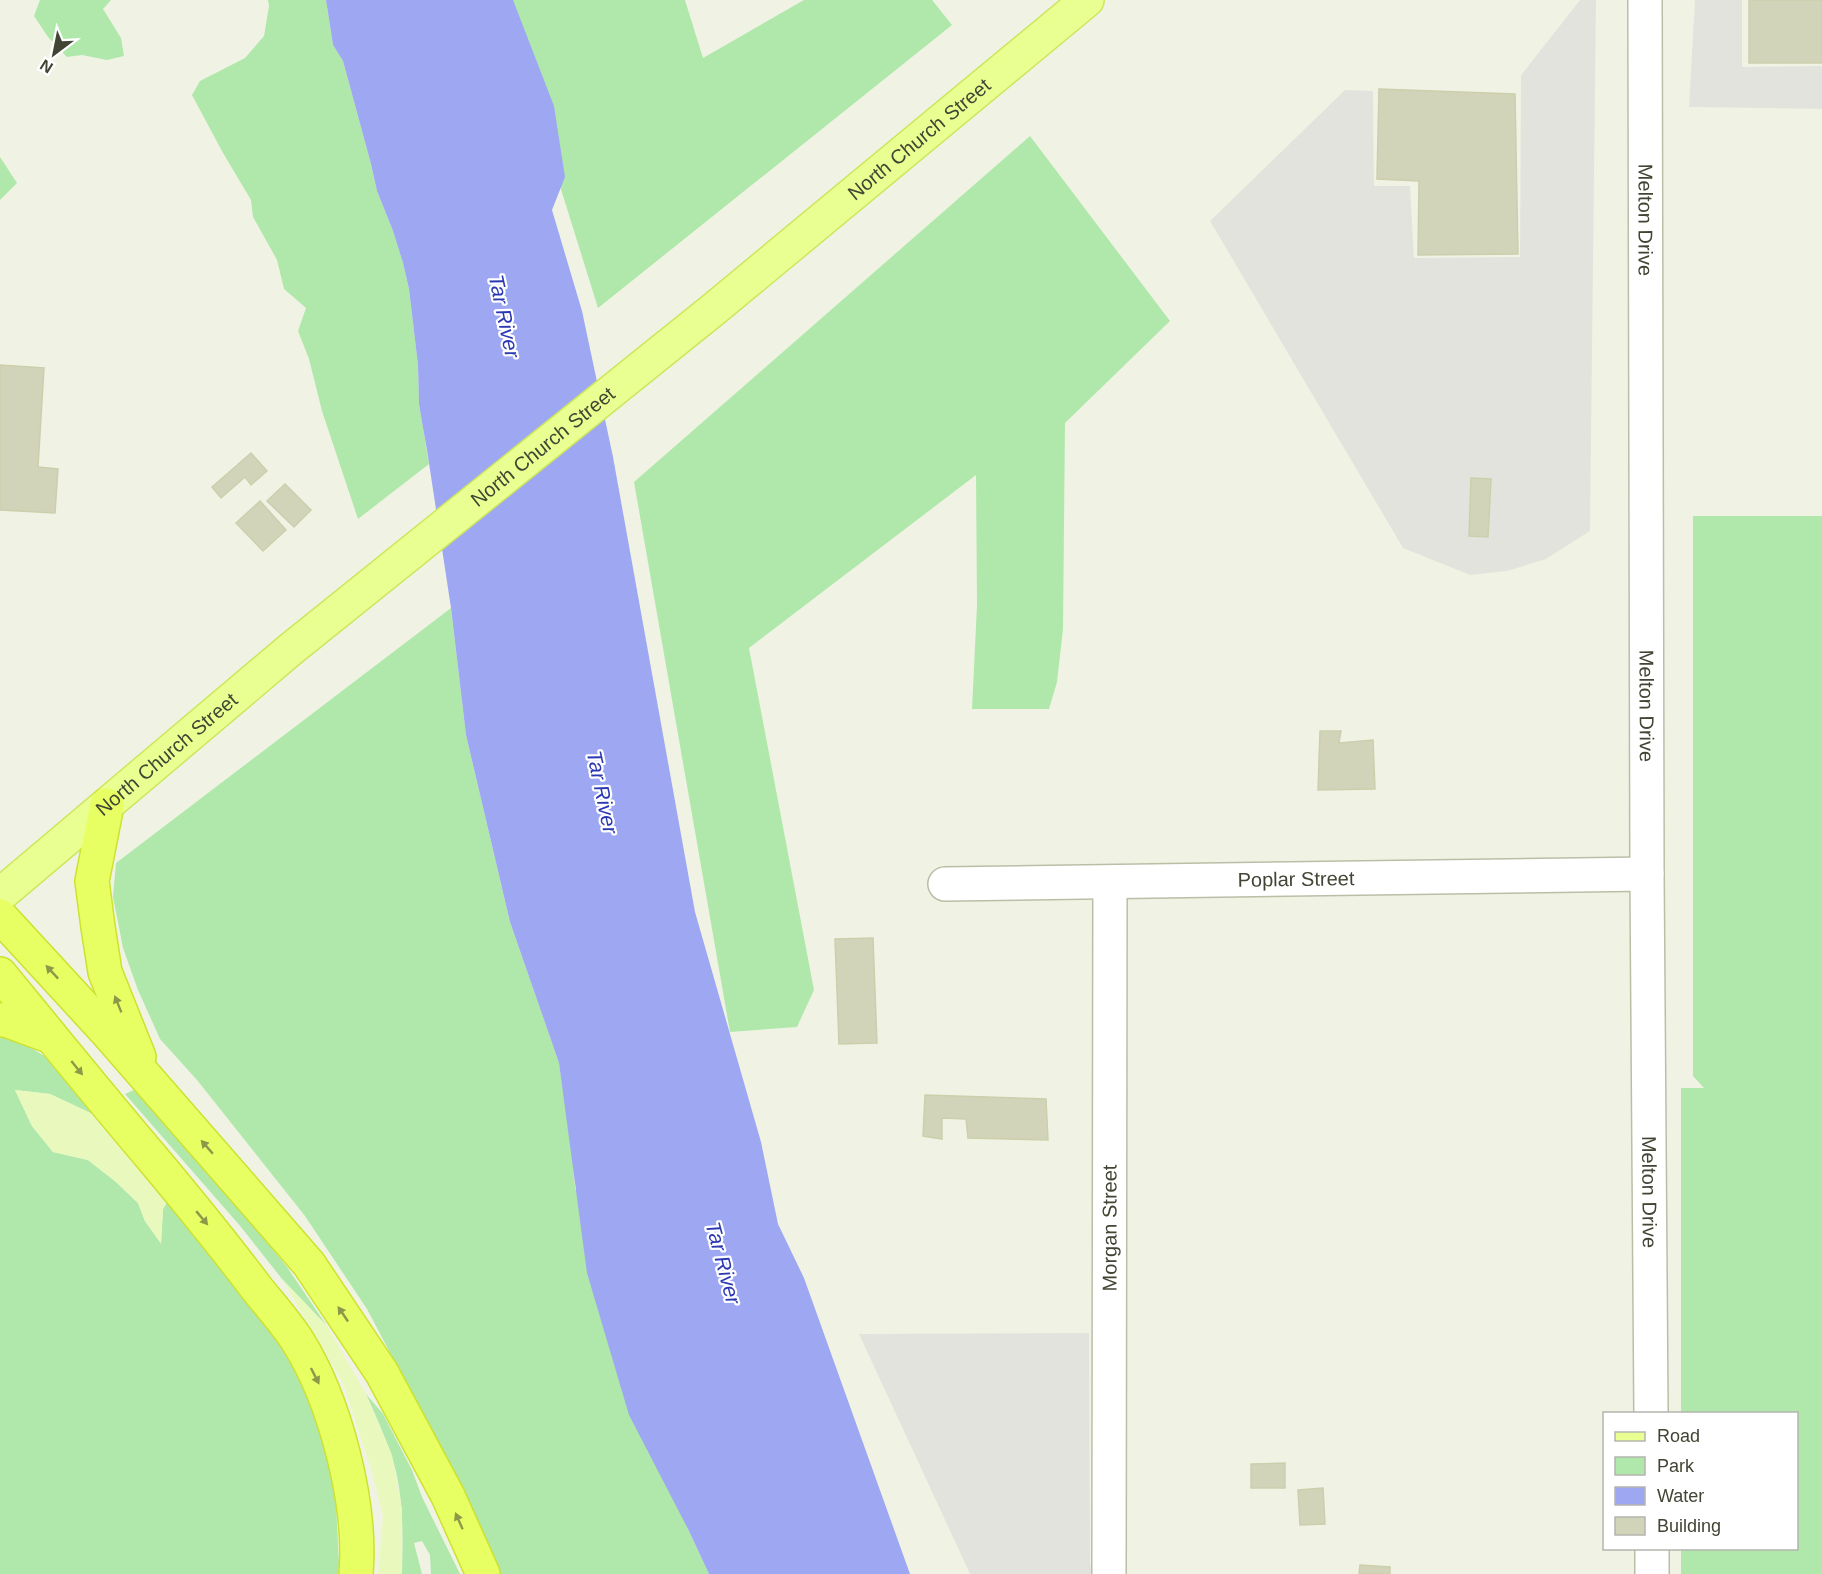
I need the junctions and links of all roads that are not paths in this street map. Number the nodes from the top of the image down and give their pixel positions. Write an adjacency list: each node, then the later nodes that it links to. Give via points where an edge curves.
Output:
1 (1087, 0): 3 (main road, North Church Street, via 714,309 291,649)
2 (1645, 0): 4 (street, Melton Drive)
3 (107, 805): 7 (main road, North Church Street); 12 (highway, one-way to 3, via 105,972 98,927 92,880)
4 (1647, 874): 5 (street, Poplar Street); 13 (street, Melton Drive)
5 (1110, 882): 6 (street, Poplar Street); 17 (street, Morgan Street)
6 (945, 884)
7 (0, 895)
8 (0, 916): 12 (highway, one-way to 8)
9 (0, 974): 11 (highway)
10 (0, 1020): 11 (highway)
11 (52, 1038): 15 (highway, one-way to 15, via 215,1234 297,1340 334,1422 347,1472 356,1515)
12 (147, 1078): 16 (highway, one-way to 12, via 448,1496 382,1373 309,1264)
13 (1651, 1412)
14 (1652, 1550): 18 (street)
15 (356, 1574)
16 (483, 1574)
17 (1109, 1574)
18 (1652, 1574)

